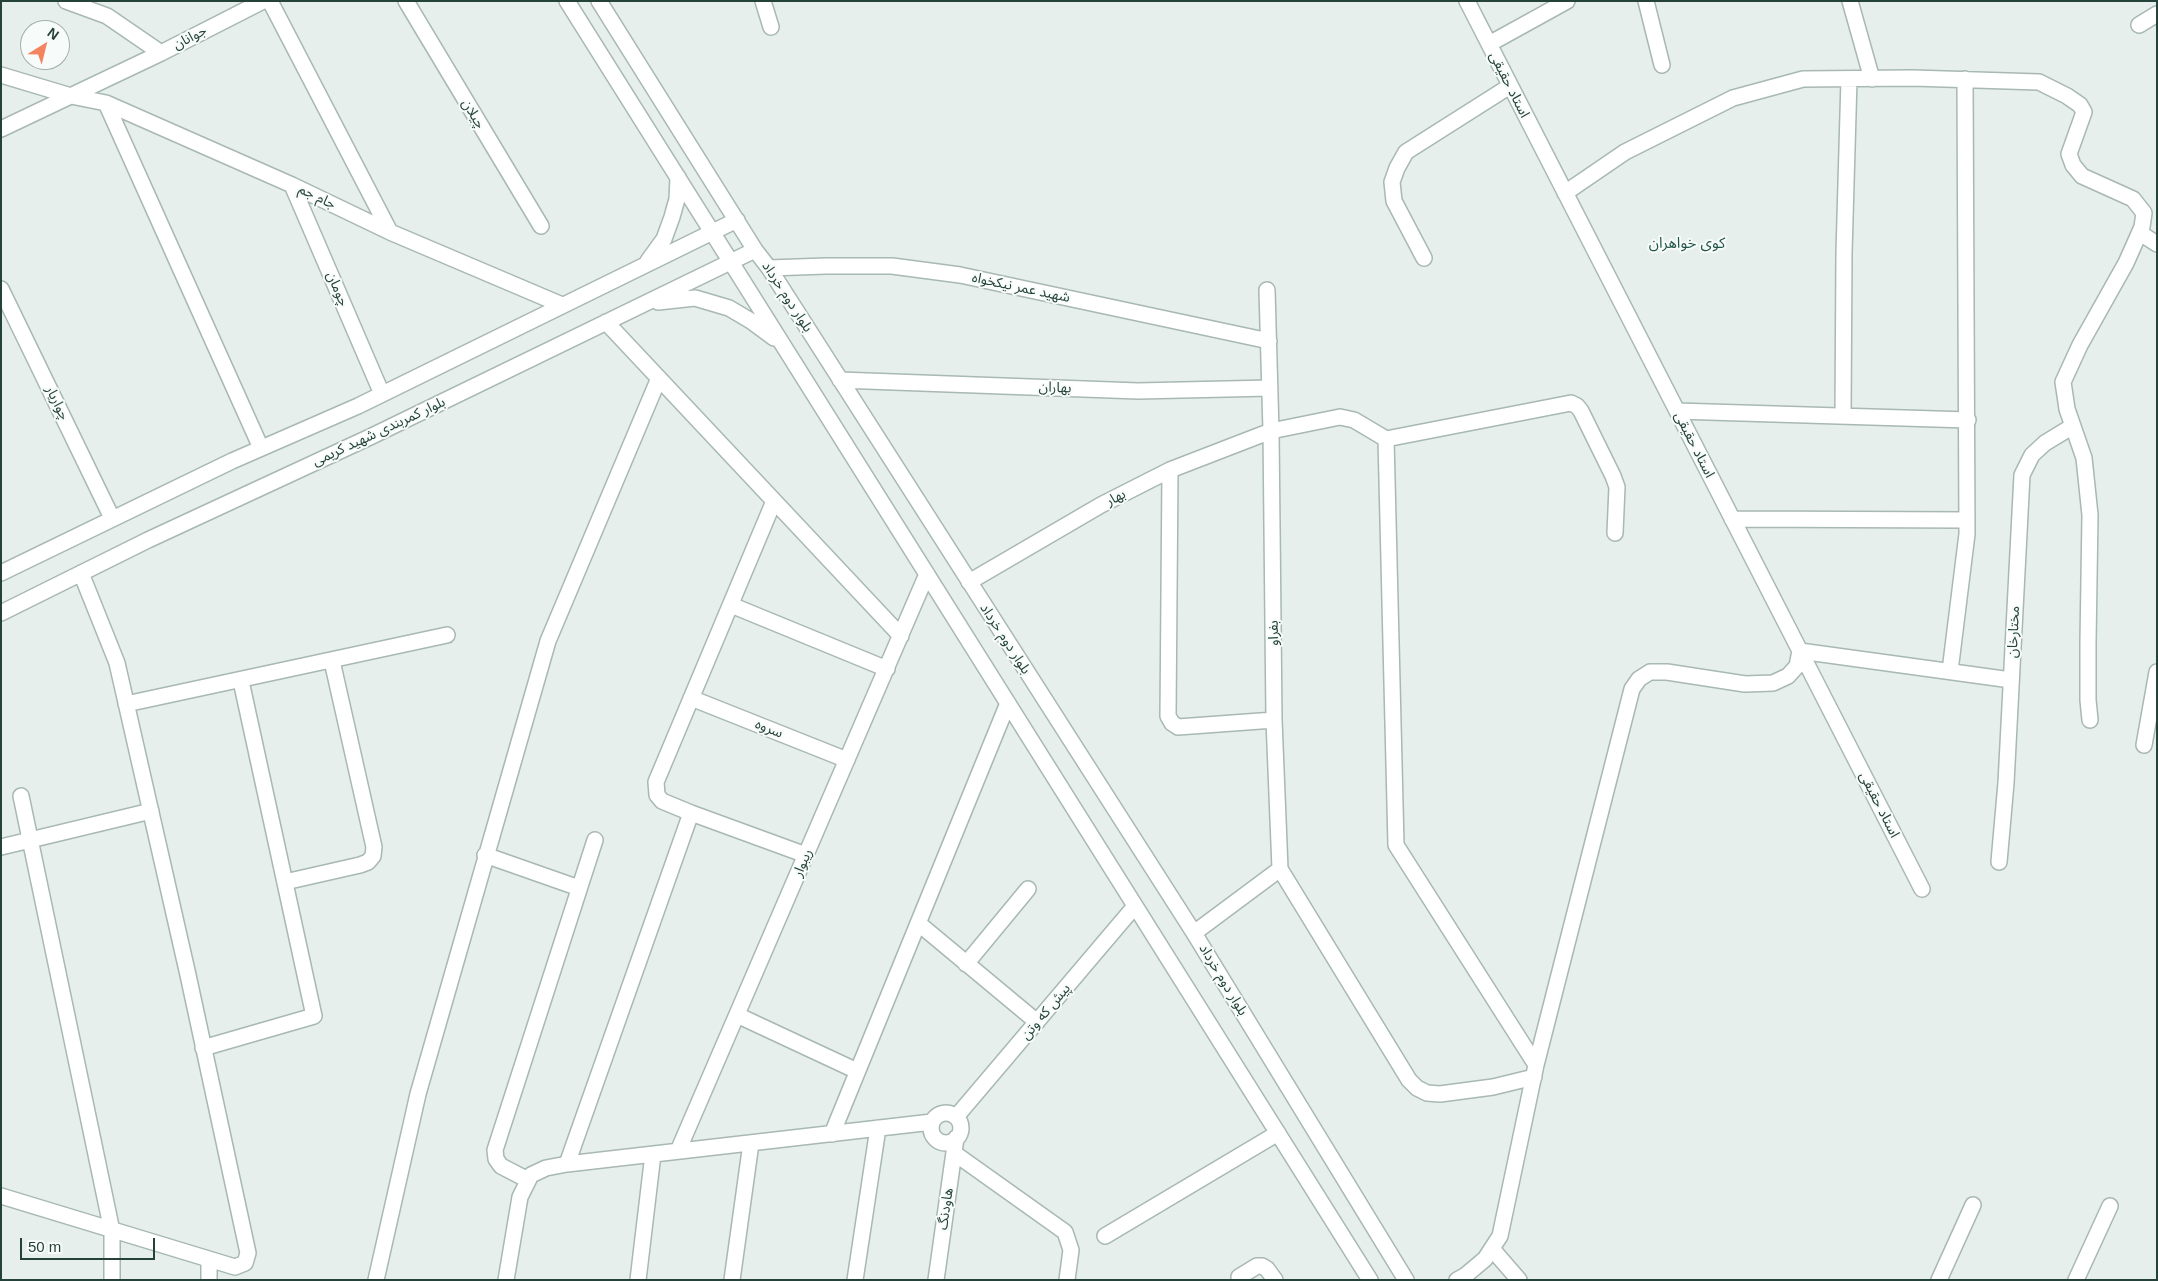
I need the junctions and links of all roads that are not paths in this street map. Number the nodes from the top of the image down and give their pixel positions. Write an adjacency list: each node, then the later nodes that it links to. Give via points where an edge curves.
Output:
1 (66, 1): 16 (street, جوانان, via 107,16)
2 (263, 1): 16 (street, جوانان)
3 (270, 1): 33 (street)
4 (406, 1): 32 (street, چیلان)
5 (567, 1): 26 (street, بلوار دوم خرداد)
6 (598, 1): 24 (street, بلوار دوم خرداد)
7 (763, 1): 14 (street)
8 (1466, 1): 15 (street, استاد حقیقی)
9 (1568, 1): 15 (street)
10 (1850, 1): 20 (street)
11 (1649, 3): 17 (street)
12 (2157, 14): 13 (street)
13 (2139, 25)
14 (771, 27)
15 (1488, 44): 22 (street, استاد حقیقی)
16 (161, 53): 23 (street)
17 (1662, 65)
18 (1, 75): 23 (street, جام جم)
19 (1849, 79): 20 (street); 30 (street, via 1803,79 1733,98 1625,152); 54 (street)
20 (1872, 79): 21 (street)
21 (1965, 80): 35 (street, via 2039,82 2080,105 2084,112 2069,154 2073,165 2082,176 2133,199 2144,213); 55 (street)
22 (1510, 86): 30 (street, استاد حقیقی); 38 (street, via 1406,152 1397,168 1392,182 1394,201)
23 (71, 96): 25 (street, جام جم); 27 (street)
24 (659, 97): 26 (street); 31 (street, بلوار دوم خرداد)
25 (106, 103): 29 (street, جام جم); 59 (street)
26 (634, 107): 28 (street, بلوار دوم خرداد)
27 (1, 129)
28 (678, 177): 34 (street, بلوار دوم خرداد); 40 (street, via 677,199 664,239)
29 (292, 185): 33 (street, جام جم); 52 (street, چومان)
30 (1565, 193): 53 (street, استاد حقیقی)
31 (737, 220): 34 (street); 37 (street, بلوار دوم خرداد)
32 (541, 226)
33 (390, 232): 45 (street, جام جم)
34 (712, 232): 39 (street, بلوار دوم خرداد); 40 (street)
35 (2140, 233): 36 (street); 56 (street, via 2063,382)
36 (2157, 244)
37 (755, 250): 39 (street, بلوار کمربندی شهید کریمی); 41 (street, بلوار دوم خرداد)
38 (1424, 258)
39 (731, 262): 44 (street, بلوار کمربندی شهید کریمی); 48 (street, بلوار دوم خرداد)
40 (646, 264): 45 (street)
41 (769, 268): 47 (street, شهید عمر نیکخواه, via 892,266 960,275); 50 (street, بلوار دوم خرداد)
42 (1, 289): 62 (street, چواریار)
43 (1268, 290): 47 (street, بفراو)
44 (647, 303): 46 (street, بلوار کمربندی شهید کریمی); 48 (street, via 695,298 712,302 751,321)
45 (562, 305): 52 (street)
46 (606, 322): 49 (street); 67 (street, بلوار کمربندی شهید کریمی)
47 (1269, 341): 51 (street, بفراو)
48 (784, 346): 68 (street, بلوار دوم خرداد)
49 (659, 378): 61 (street); 94 (street, via 548,640)
50 (840, 380): 51 (street, بهاران, via 1138,391); 69 (street, بلوار دوم خرداد)
51 (1270, 388): 57 (street, بفراو)
52 (382, 394): 59 (street)
53 (1677, 411): 54 (street); 63 (street, استاد حقیقی)
54 (1843, 416): 55 (street)
55 (1968, 420): 64 (street)
56 (2073, 426): 80 (street, مختارخان, via 2032,455 2022,475); 85 (street, via 2084,458 2090,515)
57 (1272, 431): 58 (street, بهار, via 1340,417 1354,420); 60 (street, بهار); 84 (street, بفراو)
58 (1386, 439): 65 (street, via 1571,403 1581,411 1617,487); 110 (street, via 1396,845)
59 (261, 448): 62 (street)
60 (1170, 470): 69 (street, بهار, via 1101,505); 84 (street, via 1168,716 1178,727)
61 (774, 501): 70 (street); 73 (street)
62 (112, 518): 66 (street)
63 (1732, 519): 64 (street); 74 (street, استاد حقیقی)
64 (1967, 520): 77 (street)
65 (1615, 533)
66 (1, 573)
67 (81, 573): 71 (street, بلوار کمربندی شهید کریمی); 83 (street, via 117,663)
68 (927, 574): 73 (street, ریبوار); 82 (street, بلوار دوم خرداد)
69 (968, 582): 104 (street, بلوار دوم خرداد)
70 (730, 605): 76 (street); 81 (street)
71 (1, 613)
72 (447, 634): 75 (street)
73 (901, 636): 76 (street, ریبوار)
74 (1800, 651): 77 (street); 101 (street, استاد حقیقی); 110 (street, via 1796,666 1788,676 1773,684 1745,684 1650,672 1632,689)
75 (332, 660): 79 (street); 98 (street, via 374,847 373,856 360,865)
76 (887, 669): 87 (street, ریبوار)
77 (1950, 671): 80 (street)
78 (2157, 672): 86 (street)
79 (241, 680): 83 (street); 98 (street)
80 (2011, 680): 96 (street, مختارخان)
81 (691, 698): 87 (street, سروه); 90 (street, via 656,782 657,794 662,801)
82 (1008, 703): 102 (street, بلوار دوم خرداد); 103 (street)
83 (126, 704): 89 (street)
84 (1274, 720): 97 (street, بفراو)
85 (2090, 720)
86 (2144, 745)
87 (847, 760): 95 (street, ریبوار)
88 (21, 796): 92 (street)
89 (151, 810): 92 (street); 108 (street)
90 (692, 813): 95 (street); 120 (street)
91 (595, 840): 99 (street)
92 (31, 841): 93 (street); 125 (street)
93 (1, 847)
94 (485, 855): 99 (street); 132 (street, via 418,1094)
95 (806, 855): 106 (street, ریبوار)
96 (1999, 862)
97 (1280, 869): 104 (street); 110 (street, via 1409,1080 1417,1088 1440,1094 1493,1087)
98 (285, 882): 108 (street, via 314,1016)
99 (579, 888): 121 (street, via 495,1150 501,1166)
100 (1028, 889): 105 (street)
101 (1922, 889)
102 (1136, 906): 107 (street, پیش که وتن); 114 (street, بلوار دوم خرداد)
103 (918, 923): 105 (street); 109 (street)
104 (1194, 933): 141 (street, بلوار دوم خرداد)
105 (966, 964): 107 (street)
106 (737, 1014): 109 (street); 118 (street, ریبوار)
107 (1037, 1022): 111 (street, پیش که وتن)
108 (203, 1048): 128 (street, via 248,1253 245,1263 235,1268)
109 (857, 1071): 115 (street)
110 (1535, 1071): 127 (street, via 1500,1236)
111 (956, 1117): 112 (street, via 940,1114); 117 (street, via 960,1128)
112 (932, 1122): 113 (street); 117 (street, via 935,1138)
113 (878, 1128): 115 (street); 136 (street)
114 (1278, 1133): 126 (street); 140 (street, بلوار دوم خرداد)
115 (832, 1134): 116 (street)
116 (751, 1143): 118 (street); 135 (street)
117 (955, 1145): 137 (street, هاودنگ); 138 (street, via 1065,1232 1071,1250)
118 (678, 1151): 119 (street)
119 (653, 1154): 120 (street); 134 (street)
120 (566, 1164): 121 (street, via 546,1168)
121 (528, 1180): 133 (street, via 520,1197)
122 (1, 1196): 125 (street)
123 (1973, 1205): 144 (street)
124 (2110, 1206): 145 (street)
125 (112, 1232): 128 (street); 130 (street)
126 (1105, 1236)
127 (1492, 1250): 142 (street); 143 (street)
128 (209, 1260): 131 (street)
129 (1239, 1277): 139 (street, via 1262,1266)
130 (112, 1280)
131 (209, 1280)
132 (376, 1280)
133 (506, 1280)
134 (638, 1280)
135 (732, 1280)
136 (854, 1280)
137 (936, 1280)
138 (1067, 1280)
139 (1275, 1280)
140 (1370, 1280)
141 (1406, 1280)
142 (1457, 1280)
143 (1519, 1280)
144 (1939, 1280)
145 (2076, 1280)

